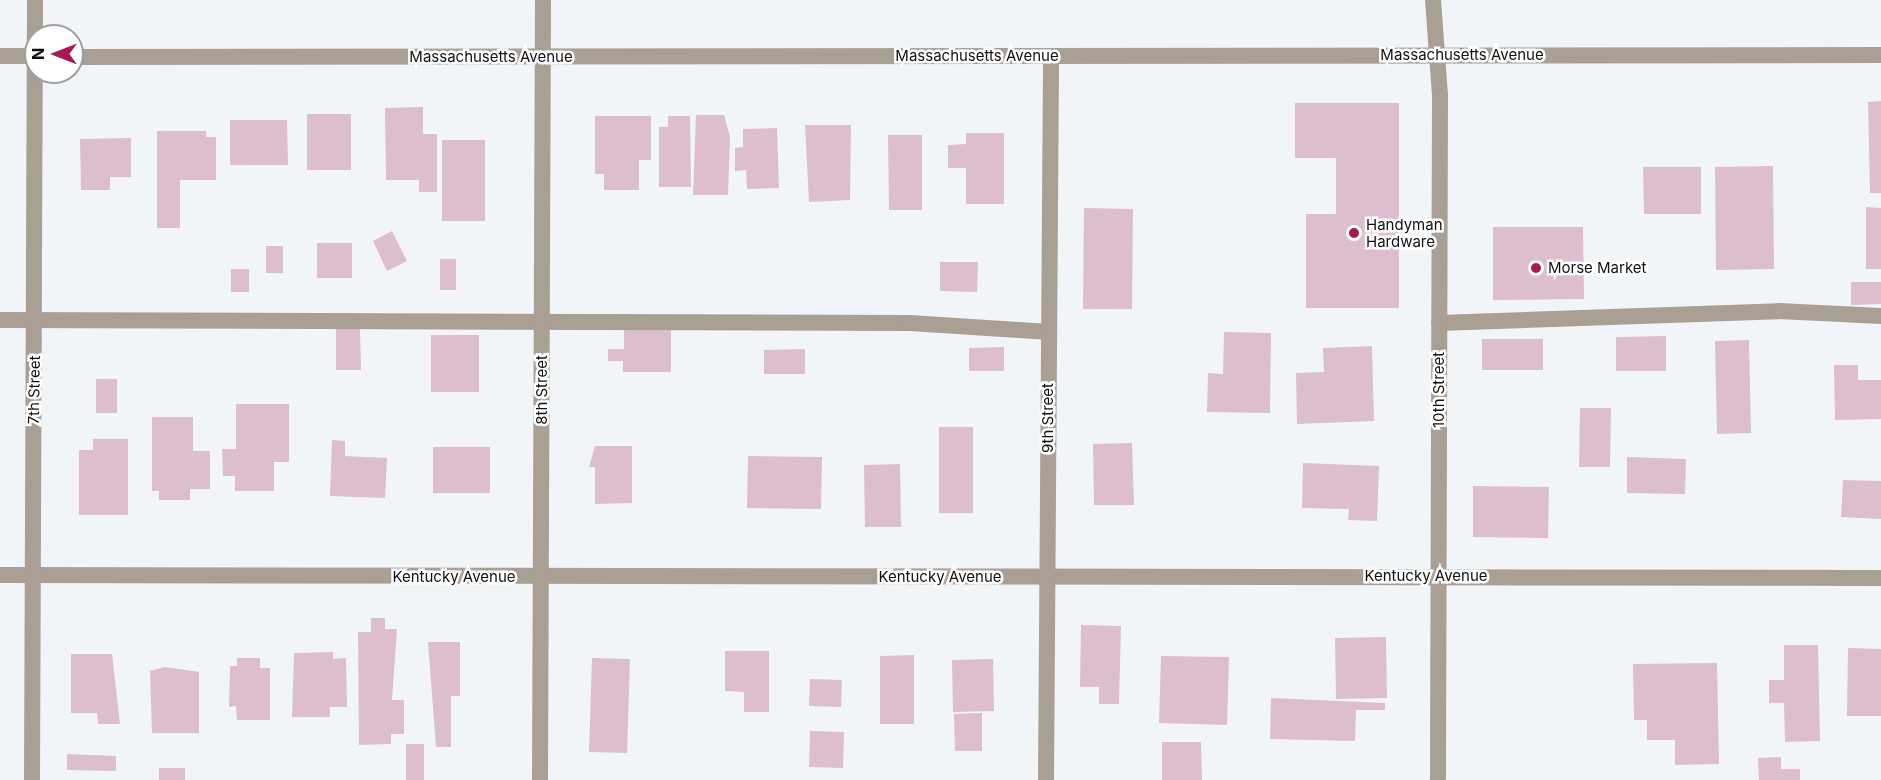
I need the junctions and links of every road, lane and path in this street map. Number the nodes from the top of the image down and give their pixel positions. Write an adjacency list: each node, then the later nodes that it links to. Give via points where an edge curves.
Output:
1 (35, 0): 4 (street, 7th Street)
2 (543, 0): 11 (street, 8th Street)
3 (1433, 0): 5 (street, 10th Street)
4 (35, 24)
5 (1437, 55): 7 (street, Massachusetts Avenue); 8 (street, Massachusetts Avenue); 16 (street, 10th Street)
6 (0, 56): 9 (street)
7 (1051, 56): 11 (street, Massachusetts Avenue); 18 (street, 9th Street)
8 (1881, 56)
9 (24, 57)
10 (84, 57): 11 (street, Massachusetts Avenue)
11 (543, 57): 17 (street, 8th Street)
12 (35, 84): 15 (street, 7th Street)
13 (1881, 316): 16 (street, via 1768,312)
14 (0, 320): 15 (street)
15 (35, 320): 17 (street); 20 (street, 7th Street)
16 (1439, 323): 21 (street, 10th Street)
17 (542, 325): 18 (street, via 910,323); 23 (street, 8th Street)
18 (1048, 332): 22 (street, 9th Street)
19 (0, 575): 20 (street, Kentucky Avenue)
20 (32, 575): 23 (street, Kentucky Avenue); 25 (street, 7th Street)
21 (1439, 576): 22 (street, Kentucky Avenue); 24 (street, Kentucky Avenue); 28 (street, 10th Street)
22 (1046, 577): 23 (street, Kentucky Avenue); 27 (street, 9th Street)
23 (542, 578): 26 (street, 8th Street)
24 (1881, 578)
25 (32, 780)
26 (540, 780)
27 (1046, 780)
28 (1438, 780)

